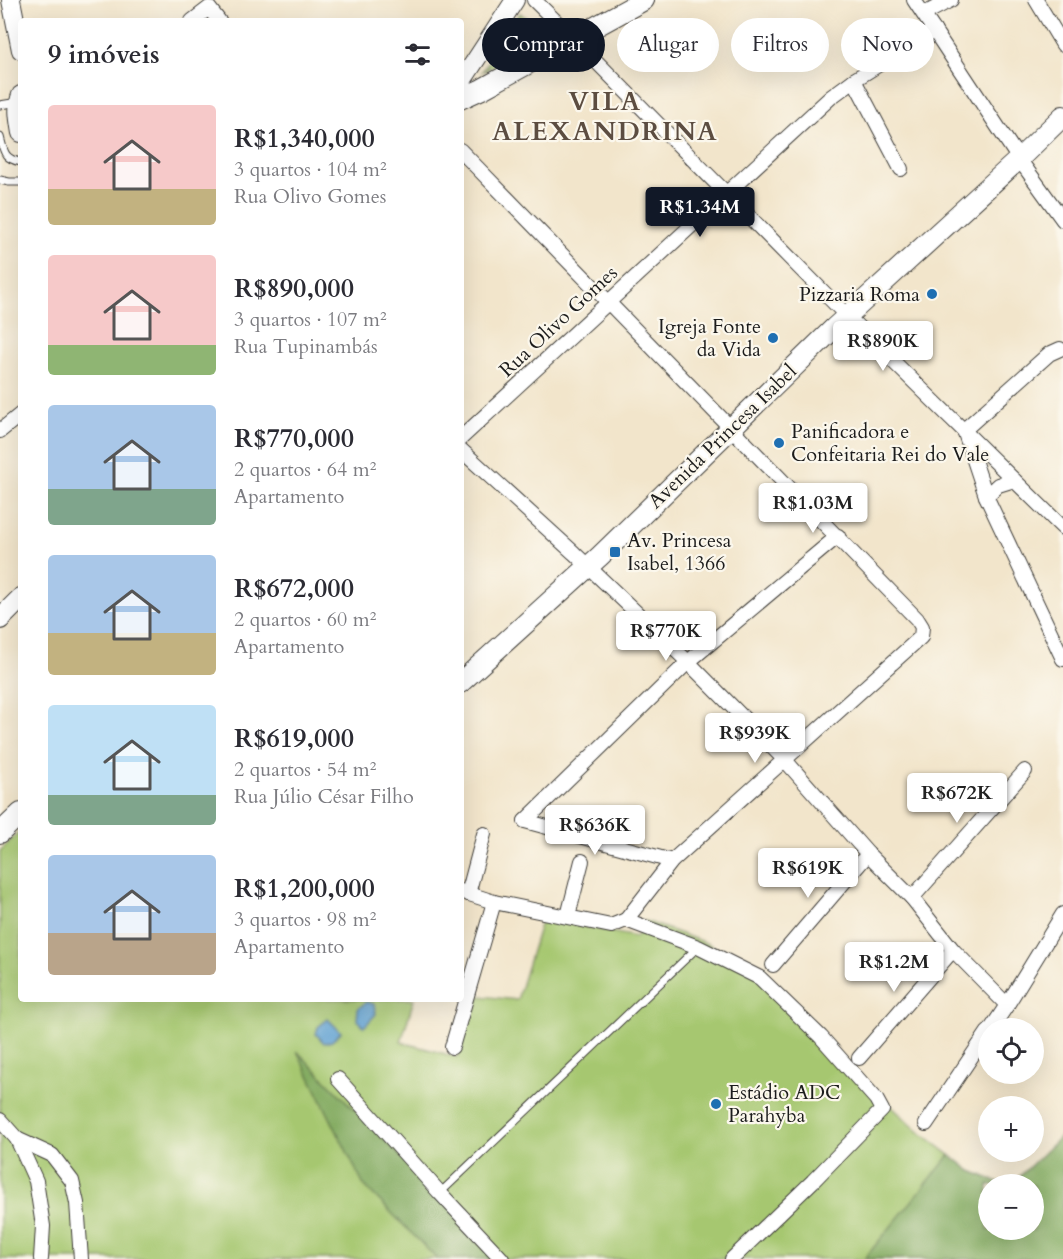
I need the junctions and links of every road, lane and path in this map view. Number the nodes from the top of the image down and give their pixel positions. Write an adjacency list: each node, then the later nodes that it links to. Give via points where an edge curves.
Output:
1 (11, 0): 15 (street)
2 (515, 0): 20 (street)
3 (534, 0): 11 (street)
4 (644, 0): 13 (main road)
5 (914, 0): 8 (street)
6 (951, 0): 8 (street)
7 (1036, 0): 16 (street)
8 (924, 14): 12 (street)
9 (196, 18): 10 (street, via 209,8)
10 (217, 18)
11 (553, 18)
12 (926, 18)
13 (605, 21)
14 (934, 30): 28 (street)
15 (18, 35)
16 (1063, 45)
17 (605, 69): 33 (street)
18 (513, 72): 22 (main road)
19 (867, 72): 21 (street, Rua Olivo Gomes)
20 (464, 78)
21 (854, 80): 30 (street); 33 (street, Rua Olivo Gomes)
22 (464, 97)
23 (18, 99): 24 (lane)
24 (0, 105)
25 (1063, 116): 28 (main road, Avenida Princesa Isabel)
26 (0, 137): 29 (lane, via 6,156)
27 (464, 154): 35 (street)
28 (1019, 159): 34 (street); 36 (main road, Avenida Princesa Isabel)
29 (18, 161)
30 (901, 169)
31 (0, 180): 32 (lane)
32 (18, 182)
33 (727, 193): 35 (street, Rua Olivo Gomes); 36 (street)
34 (1063, 220)
35 (608, 302): 39 (street); 42 (street, Rua Olivo Gomes)
36 (847, 316): 39 (main road, Avenida Princesa Isabel); 40 (street)
37 (1062, 347): 40 (street, via 1049,354)
38 (18, 417): 41 (street)
39 (732, 428): 47 (street); 48 (main road, Avenida Princesa Isabel)
40 (964, 430): 44 (street); 45 (street)
41 (0, 432)
42 (464, 435)
43 (464, 453): 48 (street)
44 (1014, 480): 45 (street, via 998,485); 46 (street)
45 (986, 496): 51 (street)
46 (1063, 528)
47 (838, 536): 52 (street); 54 (street, via 917,619 922,627 921,637)
48 (587, 566): 52 (street); 53 (main road, Avenida Princesa Isabel)
49 (18, 601): 50 (main road)
50 (0, 619)
51 (1063, 659)
52 (688, 662): 54 (street); 61 (street, via 525,821)
53 (464, 679)
54 (784, 759): 59 (street); 61 (street)
55 (1025, 771): 63 (street)
56 (18, 816): 57 (main road)
57 (0, 833)
58 (484, 834): 62 (street)
59 (868, 854): 63 (street); 70 (street)
60 (582, 861): 66 (street)
61 (672, 861): 67 (street)
62 (464, 892): 64 (street)
63 (912, 898): 69 (street)
64 (494, 902): 66 (street); 73 (street)
65 (1063, 914): 71 (street)
66 (568, 916): 67 (street, via 611,926)
67 (626, 920): 68 (street)
68 (698, 947): 80 (lane); 84 (street, via 760,978 821,1037 882,1110)
69 (953, 950): 71 (street); 75 (street)
70 (773, 965)
71 (1007, 1005): 72 (street)
72 (998, 1018)
73 (452, 1047)
74 (978, 1048): 78 (street)
75 (859, 1058)
76 (338, 1079): 80 (street)
77 (0, 1120): 79 (street)
78 (926, 1124)
79 (17, 1139): 81 (street, via 36,1181 43,1226); 82 (street, via 52,1155 72,1181)
80 (440, 1193): 83 (street)
81 (40, 1259)
82 (81, 1259)
83 (502, 1259)
84 (732, 1259)

